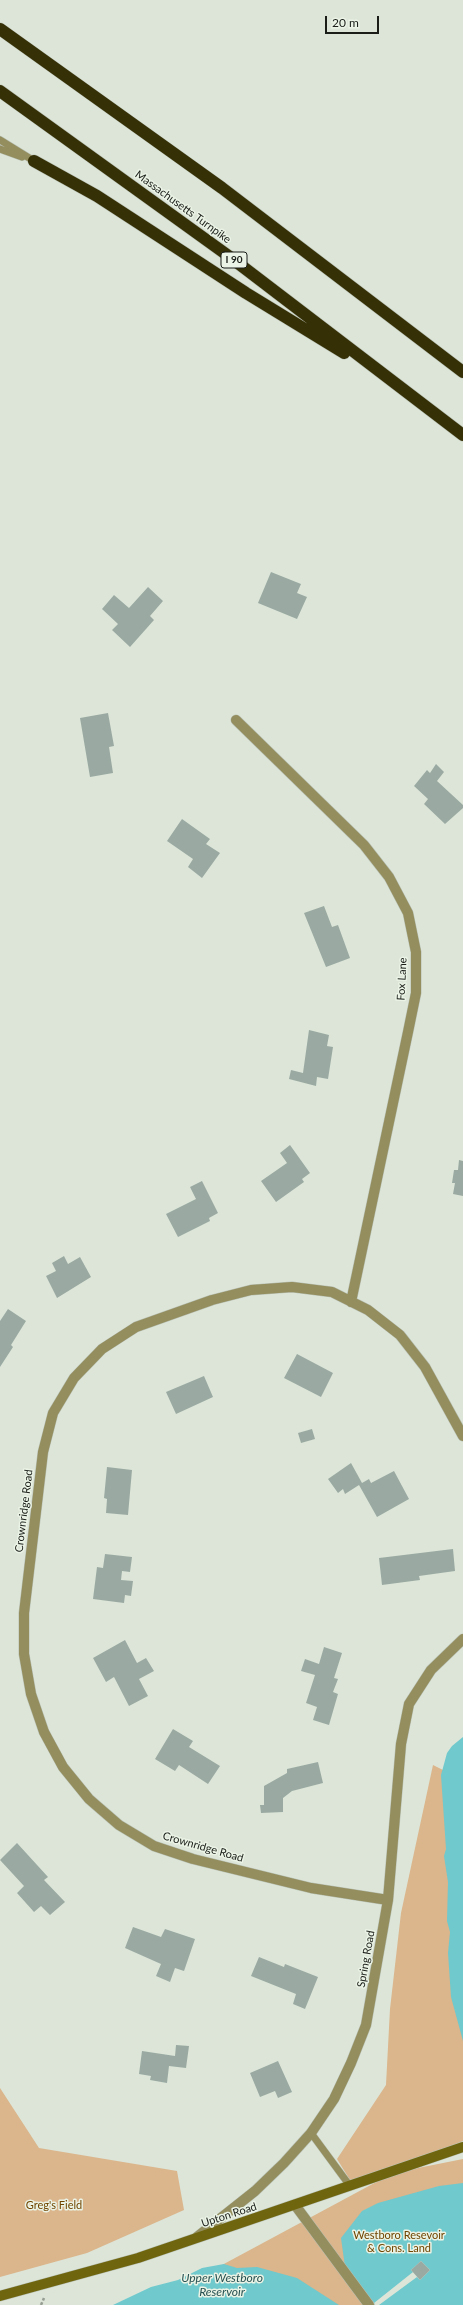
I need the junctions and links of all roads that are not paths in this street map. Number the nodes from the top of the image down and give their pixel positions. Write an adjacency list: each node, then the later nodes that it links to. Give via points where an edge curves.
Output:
1 (0, 29): 6 (highway, via 222,188)
2 (0, 91): 7 (highway, Massachusetts Turnpike / I 90, via 230,257)
3 (0, 140): 5 (lane)
4 (0, 149): 5 (lane)
5 (34, 161): 7 (highway, via 97,196 240,290)
6 (463, 372)
7 (396, 384): 8 (highway, Massachusetts Turnpike / I 90)
8 (463, 435)
9 (236, 720): 10 (street, Fox Lane, via 364,845 389,877 409,919 416,952 416,993)
10 (351, 1302): 11 (street, Crownridge Road, via 368,1310 400,1335 425,1367); 13 (street, Crownridge Road, via 332,1292 292,1287 251,1290 212,1300 136,1327 102,1350 74,1378 53,1413 43,1452 24,1613 24,1654 35,1706 44,1732 60,1762 89,1799 119,1825 154,1846 193,1859 311,1888)
11 (463, 1436)
12 (463, 1639): 13 (street, Spring Road, via 431,1670 409,1704 401,1744)
13 (388, 1900): 14 (street, Spring Road, via 366,2025 334,2099)
14 (311, 2133): 16 (lane); 18 (street, Spring Road, via 255,2191)
15 (463, 2146): 16 (main road, Upton Road)
16 (350, 2186): 17 (main road, Upton Road)
17 (295, 2205): 18 (main road, Upton Road); 20 (street)
18 (195, 2239): 19 (main road, Upton Road, via 131,2260)
19 (0, 2296)
20 (369, 2305)

